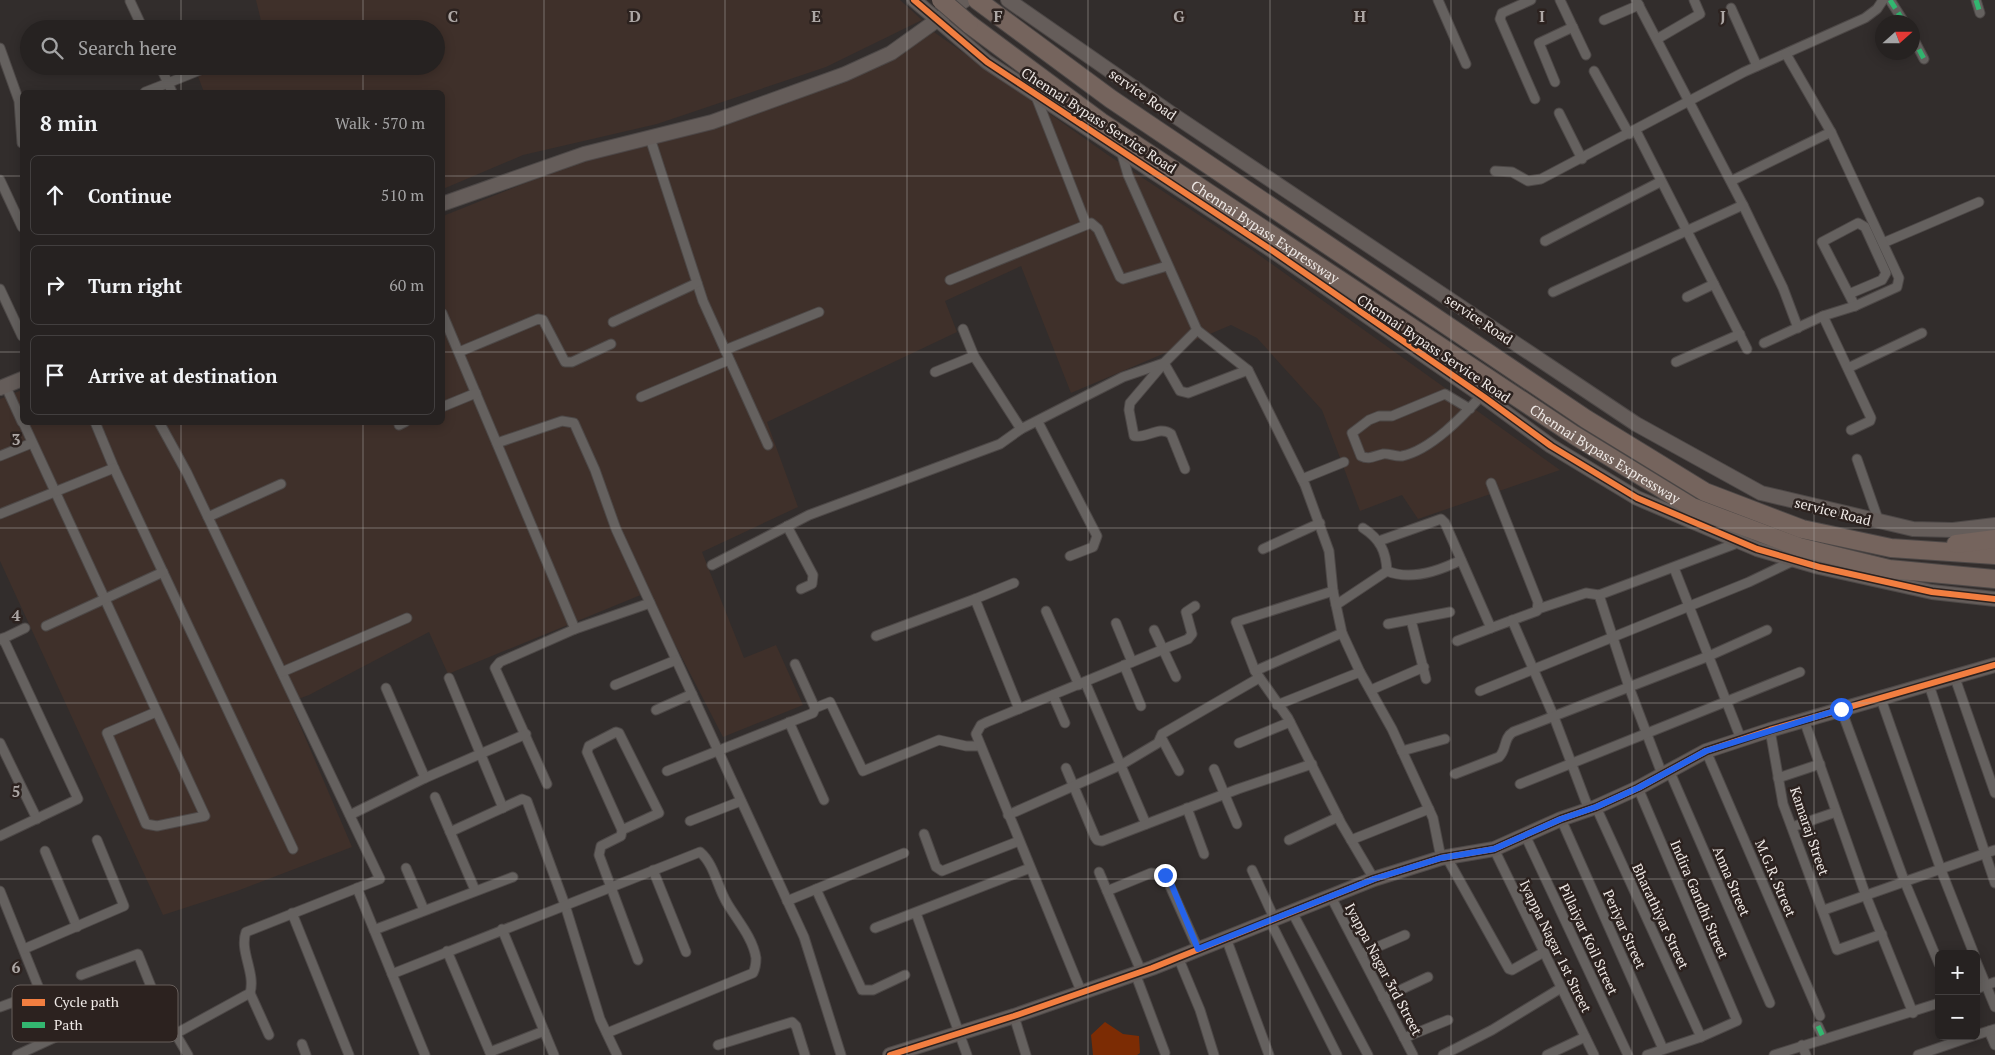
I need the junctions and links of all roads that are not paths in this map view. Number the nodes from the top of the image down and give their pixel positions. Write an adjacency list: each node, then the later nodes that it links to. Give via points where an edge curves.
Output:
1 (914, 0): 19 (street, Chennai Bypass Service Road)
2 (941, 0): 136 (highway, Chennai Bypass Expressway, bridge, via 1101,122 1574,435 1692,507 1826,554 1889,569)
3 (965, 0): 19 (street)
4 (1008, 0): 118 (street, service Road, via 1179,119 1636,424 1761,494)
5 (1438, 0): 28 (street)
6 (1531, 0): 38 (street, via 1502,13 1500,19)
7 (1560, 0): 21 (street)
8 (1694, 0): 22 (street, via 1700,14)
9 (1883, 0): 26 (street, via 1865,18)
10 (1890, 0): 17 (street)
11 (1976, 0): 16 (street)
12 (130, 1): 18 (street)
13 (1638, 3): 20 (street); 22 (street)
14 (982, 4): 126 (highway, Chennai Bypass Expressway, via 1136,116 1586,419 1705,492 1802,529)
15 (1732, 8): 29 (street)
16 (1980, 13)
17 (1900, 15)
18 (138, 20)
19 (939, 20): 37 (street, Chennai Bypass Service Road, via 987,62); 44 (street, via 891,53 845,74 712,122)
20 (1604, 20)
21 (1572, 27): 25 (street); 33 (street, via 1539,43)
22 (1657, 39): 39 (street)
23 (0, 48): 41 (street, via 19,101)
24 (1920, 51): 27 (street)
25 (1586, 54)
26 (1786, 54): 29 (street); 43 (street)
27 (1924, 58)
28 (1466, 64)
29 (1757, 66): 39 (street)
30 (1594, 71): 42 (street)
31 (164, 75): 34 (street)
32 (188, 75): 34 (street)
33 (1555, 82)
34 (168, 83): 35 (street); 36 (street)
35 (150, 90)
36 (171, 90)
37 (1035, 94): 45 (street, Chennai Bypass Service Road); 55 (street)
38 (1535, 99)
39 (1688, 102): 42 (street); 49 (street)
40 (1559, 113): 46 (street)
41 (20, 115)
42 (1632, 132): 46 (street); 50 (street)
43 (1831, 132): 49 (street); 58 (street)
44 (650, 138): 52 (street, via 584,154); 61 (street)
45 (1120, 149): 59 (street); 93 (street, Chennai Bypass Service Road)
46 (1582, 159): 47 (street, via 1536,181 1528,181 1512,172)
47 (1495, 171)
48 (0, 180): 54 (street)
49 (1731, 181): 53 (street)
50 (1660, 182): 56 (street); 57 (street)
51 (1979, 202): 58 (street)
52 (445, 203)
53 (1743, 205): 56 (street); 72 (street, via 1783,288)
54 (20, 223)
55 (1086, 224): 59 (street, via 1091,223 1098,229 1123,279); 60 (street)
56 (1686, 231): 62 (street); 64 (street)
57 (1545, 241)
58 (1883, 243): 67 (street, via 1899,284)
59 (1167, 266): 74 (street)
60 (950, 280)
61 (697, 283): 71 (street); 81 (street)
62 (1714, 284): 66 (street); 77 (street)
63 (0, 289): 75 (street)
64 (1553, 292)
65 (1849, 294): 65 (street, via 1822,242 1862,223 1886,273 1882,280); 67 (street)
66 (1687, 297)
67 (1855, 306): 69 (street)
68 (819, 312): 81 (street)
69 (1823, 316): 72 (street); 87 (street)
70 (445, 320): 82 (street)
71 (613, 322)
72 (1798, 328): 78 (street)
73 (964, 330): 83 (street)
74 (1197, 330): 86 (street); 88 (street)
75 (20, 332)
76 (1922, 333): 87 (street)
77 (1740, 334): 80 (street); 85 (street)
78 (1764, 343)
79 (611, 344): 82 (street, via 572,362 564,362 543,320 538,319)
80 (1747, 349)
81 (725, 350): 84 (street)
82 (459, 352): 92 (street)
83 (974, 356): 89 (street); 102 (street)
84 (729, 360): 94 (street); 106 (street)
85 (1676, 362)
86 (1164, 363): 88 (street, via 1180,391 1188,393); 98 (street, via 1123,377); 111 (street, via 1130,403 1132,433 1137,437 1167,431 1174,438)
87 (1848, 368): 103 (street, via 1871,420)
88 (1248, 370): 112 (street)
89 (935, 372)
90 (20, 380): 91 (street)
91 (3, 388): 97 (street)
92 (476, 393): 95 (street); 105 (street)
93 (1482, 395): 96 (street); 125 (street, Chennai Bypass Service Road, via 1591,472 1637,498)
94 (641, 397)
95 (445, 406)
96 (1470, 408): 96 (street, via 1438,437 1404,456 1384,454 1365,459 1360,456 1352,438 1352,433 1369,420 1392,416 1445,394)
97 (20, 417)
98 (1038, 422): 102 (street); 129 (street, via 1097,536 1093,547)
99 (24, 425): 104 (street)
100 (97, 425): 110 (street)
101 (161, 425): 117 (street)
102 (1022, 429): 121 (street, via 1000,444)
103 (1851, 430)
104 (32, 443): 107 (street); 115 (street)
105 (497, 443): 144 (street, via 562,421 574,423 616,529); 159 (street)
106 (768, 445)
107 (0, 456)
108 (1857, 459): 118 (street)
109 (1344, 462): 112 (street)
110 (114, 468): 115 (street); 135 (street)
111 (1185, 470)
112 (1302, 479): 119 (street)
113 (1491, 483): 148 (street)
114 (281, 484): 117 (street)
115 (54, 491): 116 (street); 141 (street)
116 (0, 514)
117 (208, 517): 175 (street)
118 (1879, 522): 120 (street, service Road, via 1913,529 1954,530)
119 (1320, 523): 127 (street); 139 (street, via 1329,551)
120 (1995, 525)
121 (787, 526): 132 (street); 138 (street, via 813,575 812,584)
122 (1362, 528): 124 (street)
123 (1995, 539): 126 (highway)
124 (1379, 541): 130 (street, via 1441,519); 134 (street, via 1386,556)
125 (1740, 542): 131 (street, Chennai Bypass Service Road); 133 (street)
126 (1891, 548): 128 (highway, Chennai Bypass Expressway)
127 (1263, 549)
128 (1995, 554)
129 (1070, 556)
130 (1461, 560): 134 (street, via 1426,573); 158 (street)
131 (1795, 560): 143 (street, Chennai Bypass Service Road, via 1932,592); 147 (street)
132 (712, 565)
133 (1674, 568): 140 (street); 147 (street)
134 (1387, 571): 145 (street)
135 (163, 572): 141 (street); 263 (street)
136 (1994, 579)
137 (1014, 583): 142 (street)
138 (802, 589)
139 (1332, 591): 145 (street); 178 (street, via 1236,622)
140 (1599, 595): 148 (street, via 1586,593); 164 (street, Anna Street)
141 (104, 599): 156 (street); 200 (street)
142 (975, 599): 163 (street); 197 (street)
143 (1995, 599)
144 (650, 603): 159 (street); 169 (street)
145 (1336, 605): 162 (street)
146 (1195, 606): 167 (street, via 1186,612 1192,630 1190,637)
147 (1690, 606): 164 (street); 168 (street)
148 (1538, 609): 153 (street)
149 (1046, 610): 183 (street)
150 (1450, 612): 152 (street)
151 (407, 618): 175 (street)
152 (1411, 620): 155 (street); 173 (street)
153 (1512, 620): 158 (street); 174 (street, Bharathiyar Street)
154 (1116, 624): 171 (street)
155 (1388, 624)
156 (46, 626)
157 (25, 628): 165 (street)
158 (1491, 628): 166 (street)
159 (575, 629): 207 (street, via 496,665 496,672)
160 (1154, 630): 167 (street)
161 (1767, 630): 168 (street)
162 (1342, 633): 176 (street); 178 (street)
163 (876, 636)
164 (1613, 636): 174 (street); 187 (street, Anna Street)
165 (2, 639): 248 (street, via 78,799)
166 (1457, 641)
167 (1164, 649): 171 (street); 180 (street)
168 (1709, 656): 187 (street); 193 (street)
169 (676, 660): 184 (street); 190 (street)
170 (795, 664): 196 (street)
171 (1128, 664): 183 (street); 195 (street)
172 (1995, 665): 181 (street)
173 (1424, 666): 182 (street); 188 (street)
174 (1535, 670): 189 (street); 201 (street, Bharathiyar Street)
175 (282, 672): 245 (street)
176 (1360, 672): 188 (street); 194 (street)
177 (1800, 672): 193 (street)
178 (1257, 674): 194 (street); 209 (street)
179 (449, 678): 218 (street)
180 (1176, 678)
181 (1955, 678): 185 (street); 235 (street)
182 (1426, 679)
183 (1082, 683): 191 (street); 222 (street)
184 (615, 685)
185 (1929, 685): 192 (street); 268 (street)
186 (386, 688): 229 (street)
187 (1630, 688): 201 (street); 208 (street, Anna Street)
188 (1371, 690): 216 (street)
189 (1480, 691)
190 (692, 694): 199 (street); 215 (street)
191 (1053, 695): 197 (street); 205 (street)
192 (1881, 699): 198 (street); 275 (street)
193 (1727, 702): 208 (street); 211 (street)
194 (1277, 705): 204 (street)
195 (1141, 706)
196 (815, 708): 203 (street, via 813,712); 214 (street, via 830,702 863,771 939,740)
197 (1019, 709): 214 (street, via 981,725 976,734)
198 (1841, 709): 202 (street); 279 (street)
199 (656, 710)
200 (156, 712): 200 (street, via 193,790 205,816 157,826 146,824 107,733)
201 (1554, 717): 219 (street, Bharathiyar Street); 228 (street, via 1513,732 1506,738 1499,757)
202 (1804, 720): 206 (street); 221 (street)
203 (788, 722): 215 (street); 238 (street)
204 (1290, 722): 213 (street); 220 (street)
205 (1065, 723)
206 (1770, 730): 211 (street); 230 (street, Kamaraj Street)
207 (526, 734): 218 (street); 231 (street)
208 (1647, 734): 219 (street); 227 (street, Anna Street)
209 (1160, 736): 222 (street, via 1158,743); 226 (street)
210 (1445, 739): 216 (street)
211 (1741, 739): 217 (street)
212 (0, 743): 248 (street)
213 (1239, 743)
214 (979, 746): 246 (street)
215 (718, 750): 225 (street); 239 (street)
216 (1402, 751): 243 (street)
217 (1706, 751): 227 (street); 336 (street, M.G.R. Street)
218 (481, 755): 229 (street); 240 (street)
219 (1572, 763): 232 (street); 242 (street, Bharathiyar Street)
220 (1312, 764): 236 (street); 247 (street)
221 (1820, 764): 230 (street); 244 (street)
222 (1121, 765): 233 (street); 251 (street)
223 (1066, 768): 233 (street)
224 (1214, 769): 236 (street)
225 (667, 770)
226 (1179, 772)
227 (1665, 772): 234 (street); 330 (street, Anna Street)
228 (1455, 774)
229 (425, 778): 245 (street)
230 (1778, 778): 253 (street, Kamaraj Street)
231 (548, 784)
232 (1520, 784)
233 (1073, 786): 246 (street); 251 (street, via 1097,840 1102,841)
234 (1638, 788): 242 (street); 348 (street, Indira Gandhi Street, via 1737,1021)
235 (1995, 793)
236 (1224, 794): 241 (street); 252 (street)
237 (435, 797): 255 (street)
238 (824, 800)
239 (741, 801): 250 (street); 289 (street)
240 (503, 808): 255 (street); 290 (street, via 526,801)
241 (1187, 808): 251 (street); 269 (street)
242 (1592, 808): 249 (street); 348 (street, Bharathiyar Street)
243 (1429, 809): 261 (street); 270 (street)
244 (1836, 812): 253 (street); 288 (street)
245 (350, 815): 282 (street, via 380,879)
246 (1008, 815): 262 (street)
247 (1338, 817): 260 (street); 261 (street)
248 (37, 819): 258 (street)
249 (1561, 819): 257 (street); 357 (street, Periyar Street)
250 (690, 821)
251 (1146, 824)
252 (1237, 824)
253 (1792, 828): 292 (street, Kamaraj Street)
254 (622, 830): 254 (street, via 587,749 616,732 659,813); 281 (street, via 621,836 599,849)
255 (450, 832): 285 (street)
256 (924, 834): 262 (street, via 936,867 942,871)
257 (1525, 835): 264 (street); 380 (street, Pillaiyar Koil Street)
258 (0, 836)
259 (97, 840): 297 (street, via 124,906)
260 (1289, 840)
261 (1351, 840): 278 (street)
262 (1019, 841): 272 (street)
263 (293, 849)
264 (1494, 849): 270 (street); 309 (street, Iyappa Nagar 1st Street)
265 (45, 850): 297 (street)
266 (1995, 850): 268 (street)
267 (904, 852): 283 (street)
268 (1985, 853): 275 (street); 280 (street)
269 (1204, 854)
270 (1444, 858): 278 (street); 309 (street, via 1509,969)
271 (406, 868): 291 (street)
272 (1030, 868): 294 (street); 326 (street)
273 (653, 870): 281 (street); 308 (street); 343 (street, via 700,852 707,858 727,904 735,912 749,940 756,958 755,968 753,973)
274 (1252, 870): 296 (street)
275 (1941, 870): 279 (street); 306 (street)
276 (1099, 872): 286 (street)
277 (513, 877): 285 (street)
278 (1374, 879): 287 (street)
279 (1904, 880): 288 (street); 311 (street)
280 (1995, 883)
281 (612, 887): 290 (street); 313 (street)
282 (357, 888): 295 (street); 300 (street)
283 (816, 889): 289 (street); 318 (street, via 862,990 873,990)
284 (0, 890): 304 (street)
285 (475, 890): 291 (street)
286 (1107, 891): 305 (street, via 1151,873 1165,875); 315 (street)
287 (1330, 895): 293 (street); 310 (street, Iyappa Nagar 3rd Street)
288 (1866, 896): 292 (street); 301 (street)
289 (787, 900): 369 (street, via 804,937)
290 (565, 905): 299 (street); 343 (street)
291 (424, 910): 300 (street)
292 (1824, 910): 301 (street, Kamaraj Street, via 1837,950)
293 (1292, 912): 296 (street); 375 (street)
294 (916, 913): 298 (street); 342 (street)
295 (292, 914): 327 (street, via 246,932 245,946 252,981); 364 (street)
296 (1272, 920): 303 (street); 374 (street)
297 (77, 927): 304 (street)
298 (875, 928)
299 (502, 929): 307 (street); 340 (street)
300 (374, 930): 316 (street)
301 (1882, 934): 334 (street)
302 (1405, 935): 310 (street)
303 (1226, 938): 305 (street); 373 (street)
304 (24, 949): 321 (street)
305 (1198, 949): 312 (street)
306 (1972, 950)
307 (448, 951): 316 (street); 359 (street)
308 (686, 952)
309 (1544, 952): 325 (street, Iyappa Nagar 1st Street)
310 (1360, 954): 328 (street, Iyappa Nagar 3rd Street)
311 (1935, 954)
312 (1178, 957): 315 (street); 372 (street)
313 (638, 960)
314 (1980, 970): 323 (street)
315 (1138, 972): 326 (street); 358 (street)
316 (392, 974): 365 (street)
317 (82, 975): 322 (street, via 138,954)
318 (905, 975)
319 (1428, 977): 328 (street)
320 (1995, 982): 323 (street)
321 (38, 985)
322 (151, 985)
323 (1986, 985): 324 (street); 333 (street)
324 (1980, 987)
325 (1561, 988): 347 (street, Iyappa Nagar 1st Street); 377 (street)
326 (1081, 991): 335 (street)
327 (250, 993): 341 (street); 346 (street)
328 (1383, 998): 349 (street, Iyappa Nagar 3rd Street)
329 (12, 1003): 332 (street)
330 (1770, 1003)
331 (1935, 1005): 334 (street)
332 (0, 1007)
333 (1995, 1007)
334 (1913, 1013): 350 (street)
335 (1014, 1016): 342 (street); 371 (street)
336 (1820, 1016)
337 (1448, 1020): 349 (street)
338 (1818, 1026): 350 (street)
339 (1992, 1030): 344 (street); 356 (street)
340 (544, 1031): 359 (street); 366 (street)
341 (178, 1032)
342 (959, 1032): 360 (street); 370 (street)
343 (607, 1033): 367 (street)
344 (1980, 1034)
345 (178, 1035): 362 (street)
346 (269, 1035)
347 (1585, 1037): 378 (street); 379 (street, Iyappa Nagar 1st Street)
348 (1701, 1037): 357 (street)
349 (1404, 1038): 376 (street, Iyappa Nagar 3rd Street)
350 (1824, 1039): 355 (street)
351 (1961, 1040): 384 (street)
352 (45, 1042): 361 (street)
353 (302, 1044): 363 (street)
354 (718, 1045): 368 (street, via 792,1022)
355 (1802, 1045): 382 (street); 383 (street)
356 (1995, 1045)
357 (1663, 1049): 381 (street)
358 (1165, 1053)
359 (491, 1054)
360 (897, 1054)
361 (17, 1055)
362 (188, 1055)
363 (306, 1055)
364 (349, 1055)
365 (425, 1055)
366 (554, 1055)
367 (617, 1055)
368 (804, 1055)
369 (841, 1055)
370 (967, 1055)
371 (1026, 1055)
372 (1214, 1055)
373 (1269, 1055)
374 (1337, 1055)
375 (1368, 1055)
376 (1413, 1055)
377 (1443, 1055)
378 (1547, 1055)
379 (1594, 1055)
380 (1628, 1055)
381 (1647, 1055)
382 (1774, 1055)
383 (1806, 1055)
384 (1918, 1055)

